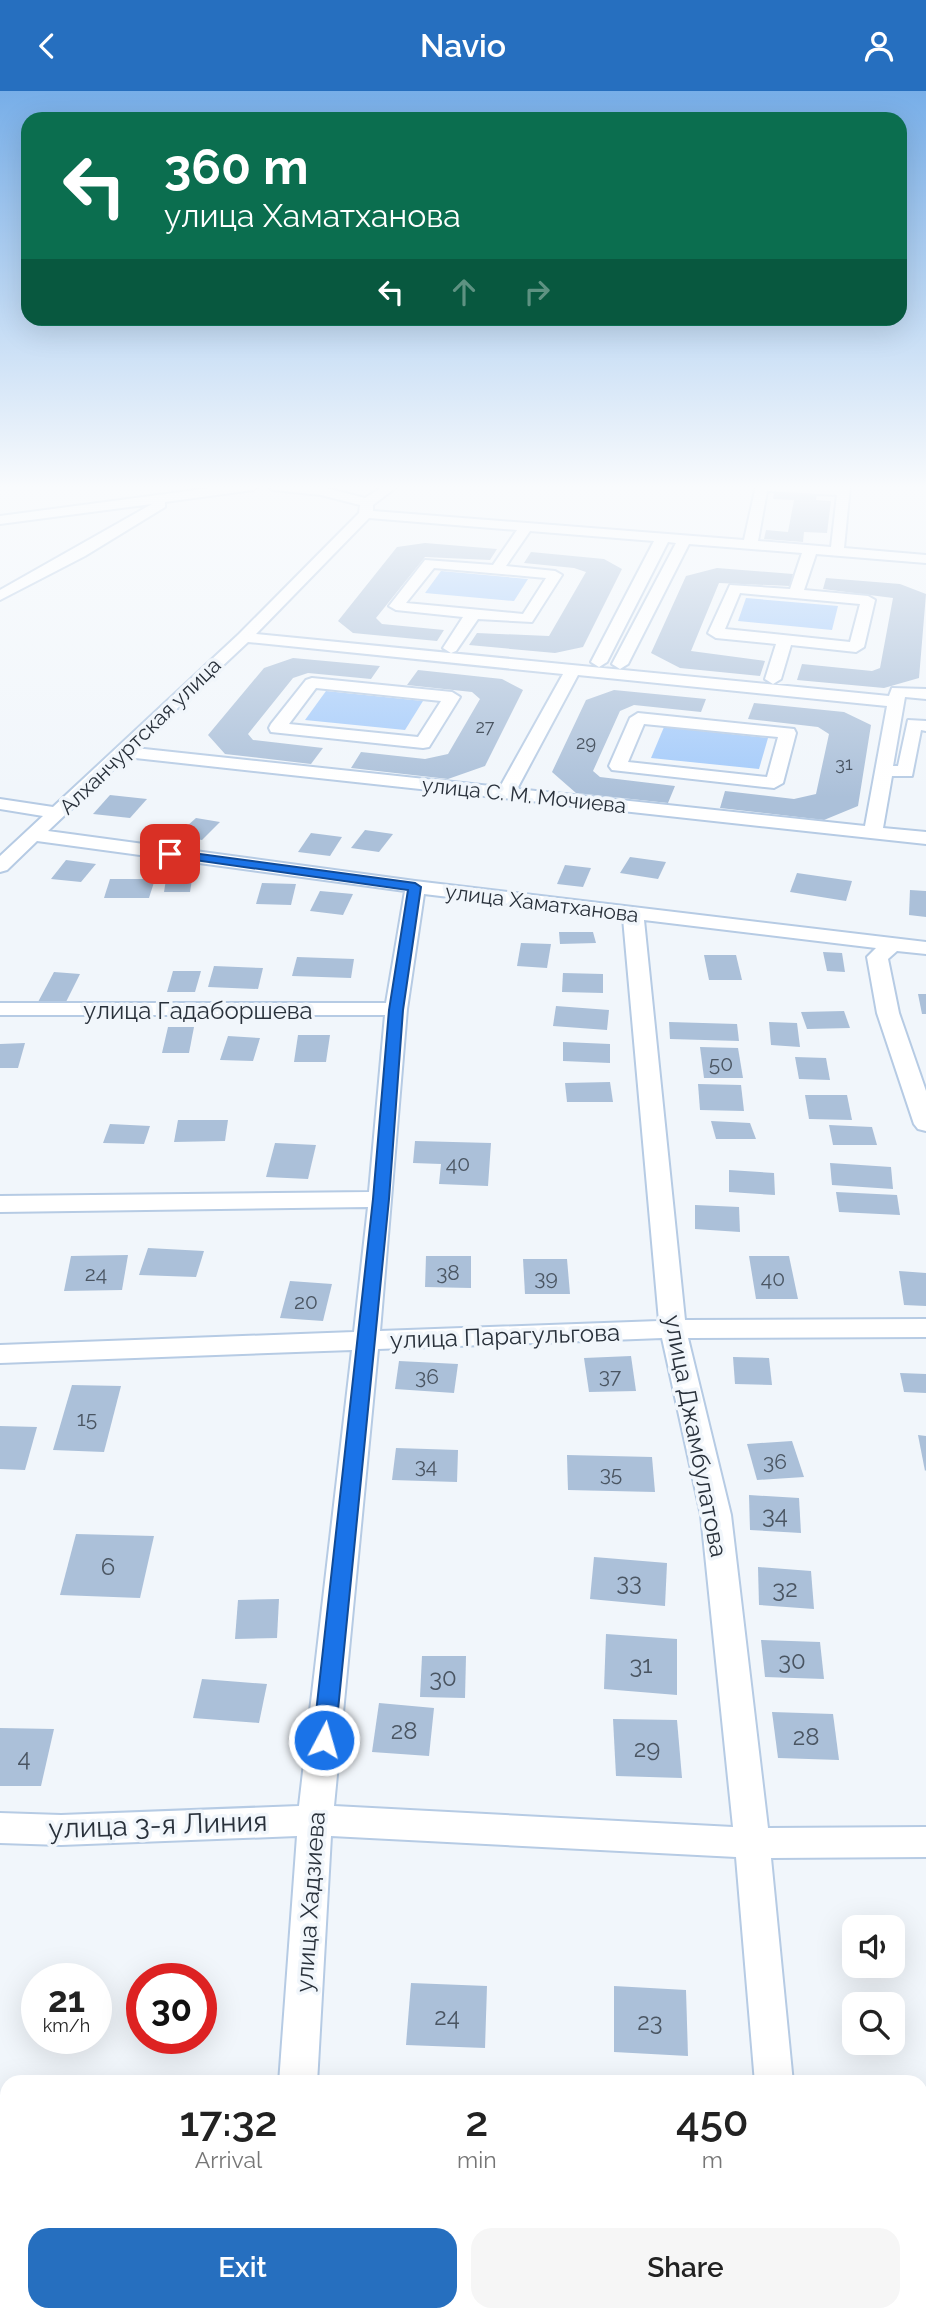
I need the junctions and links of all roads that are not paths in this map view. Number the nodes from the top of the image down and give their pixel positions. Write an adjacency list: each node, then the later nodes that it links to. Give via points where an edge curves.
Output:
1 (289, 590): 11 (street, Алханчуртская улица)
2 (409, 590): 10 (street, via 396,606)
3 (545, 590): 10 (street, via 527,619)
4 (636, 590): 15 (street)
5 (658, 590): 16 (street)
6 (734, 590): 12 (street, via 716,633)
7 (760, 590): 9 (street)
8 (797, 590): 9 (street)
9 (796, 593): 12 (street, via 868,600 856,647)
10 (472, 614): 13 (street)
11 (249, 632): 13 (street); 14 (street); 26 (street, Алханчуртская улица)
12 (785, 640): 18 (street)
13 (451, 647): 15 (street)
14 (410, 654): 17 (street); 20 (street)
15 (599, 662): 16 (street)
16 (620, 664): 18 (street)
17 (573, 670): 19 (street); 31 (street)
18 (773, 679): 22 (street)
19 (733, 686): 22 (street); 23 (street)
20 (384, 690): 25 (street, via 452,697 423,743); 25 (street, via 312,683 277,727)
21 (926, 694): 22 (street)
22 (897, 697): 27 (street)
23 (721, 726): 32 (street, via 788,733 774,783); 32 (street, via 638,718 618,766)
24 (926, 726): 28 (street, via 914,724)
25 (352, 736): 29 (street)
26 (123, 752): 29 (street, улица С. М. Мочиева); 34 (street, Алханчуртская улица)
27 (884, 770): 28 (street); 35 (street)
28 (906, 772): 30 (street)
29 (324, 774): 31 (street, улица С. М. Мочиева)
30 (926, 779)
31 (506, 793): 32 (street, улица С. М. Мочиева)
32 (688, 793): 35 (street, улица С. М. Мочиева)
33 (0, 804): 34 (street)
34 (60, 813): 36 (street, Алханчуртская улица)
35 (873, 832): 37 (street, улица С. М. Мочиева)
36 (34, 835): 38 (street, Алханчуртская улица); 39 (street, улица Хаматханова)
37 (926, 838)
38 (0, 866)
39 (415, 887): 40 (street, улица Хаматханова); 44 (street, улица Хадзиева)
40 (633, 914): 41 (street, улица Хаматханова); 49 (street, улица Джамбулатова)
41 (892, 945): 42 (street, улица Хаматханова); 45 (street, via 877,957 888,1013)
42 (926, 949)
43 (0, 1010): 44 (street, улица Гадаборшева)
44 (396, 1010): 46 (street, улица Хадзиева)
45 (926, 1124)
46 (381, 1199): 47 (street); 50 (street, улица Хадзиева)
47 (0, 1203)
48 (926, 1328): 49 (street, улица Парагульгова)
49 (673, 1329): 50 (street, улица Парагульгова); 55 (street, улица Джамбулатова, via 716,1515)
50 (366, 1342): 51 (street, улица Парагульгова); 52 (street, улица Хадзиева)
51 (0, 1354)
52 (316, 1820): 53 (street, улица 3-я Линия, via 61,1830); 55 (street, улица 3-я Линия); 56 (street, улица Хадзиева)
53 (0, 1828)
54 (926, 1842): 55 (street, улица 3-я Линия)
55 (752, 1843): 57 (street, улица Джамбулатова)
56 (299, 2075)
57 (773, 2075)

